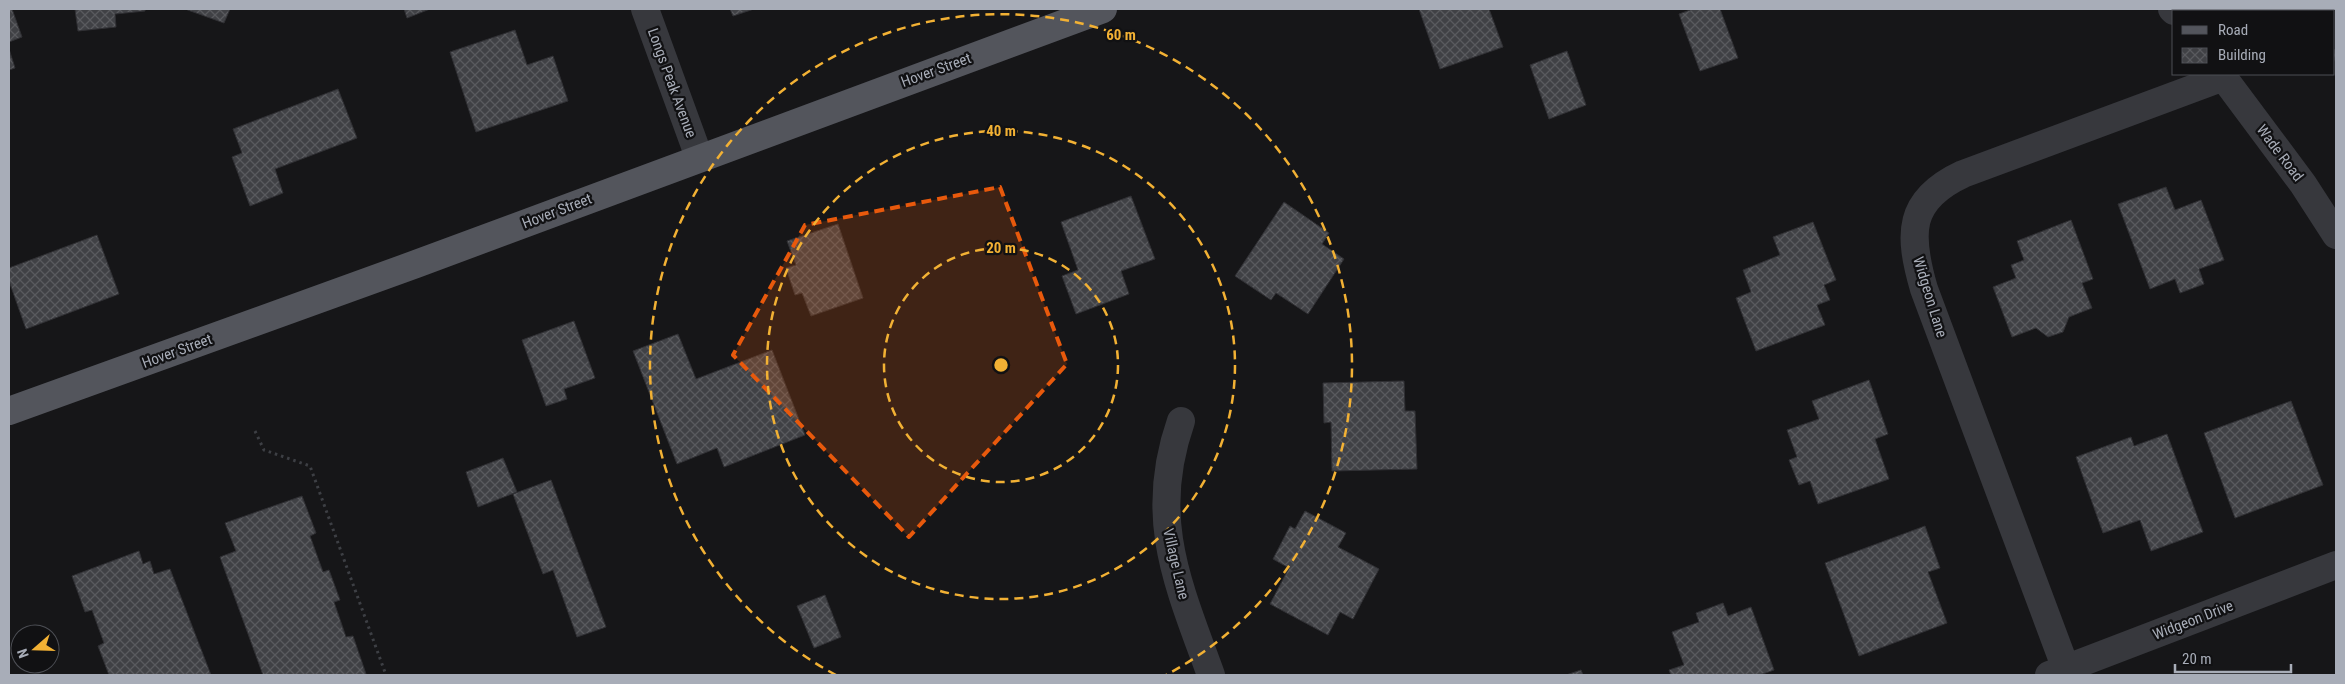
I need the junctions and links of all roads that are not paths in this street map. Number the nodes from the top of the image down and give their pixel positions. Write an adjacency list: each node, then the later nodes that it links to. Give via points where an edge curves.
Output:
1 (645, 9): 4 (street, Longs Peak Avenue)
2 (1104, 9): 4 (main road, Hover Street)
3 (2222, 75): 5 (street, Wade Road); 9 (street, Widgeon Lane, via 1964,174 1935,189 1918,215 1916,249 1924,289)
4 (699, 157): 6 (main road, Hover Street, via 397,271)
5 (2336, 235)
6 (9, 411)
7 (1181, 421): 10 (street, Village Lane, via 1169,462 1166,528 1176,581)
8 (2336, 565): 9 (street, Widgeon Drive)
9 (2057, 672)
10 (1211, 675)

